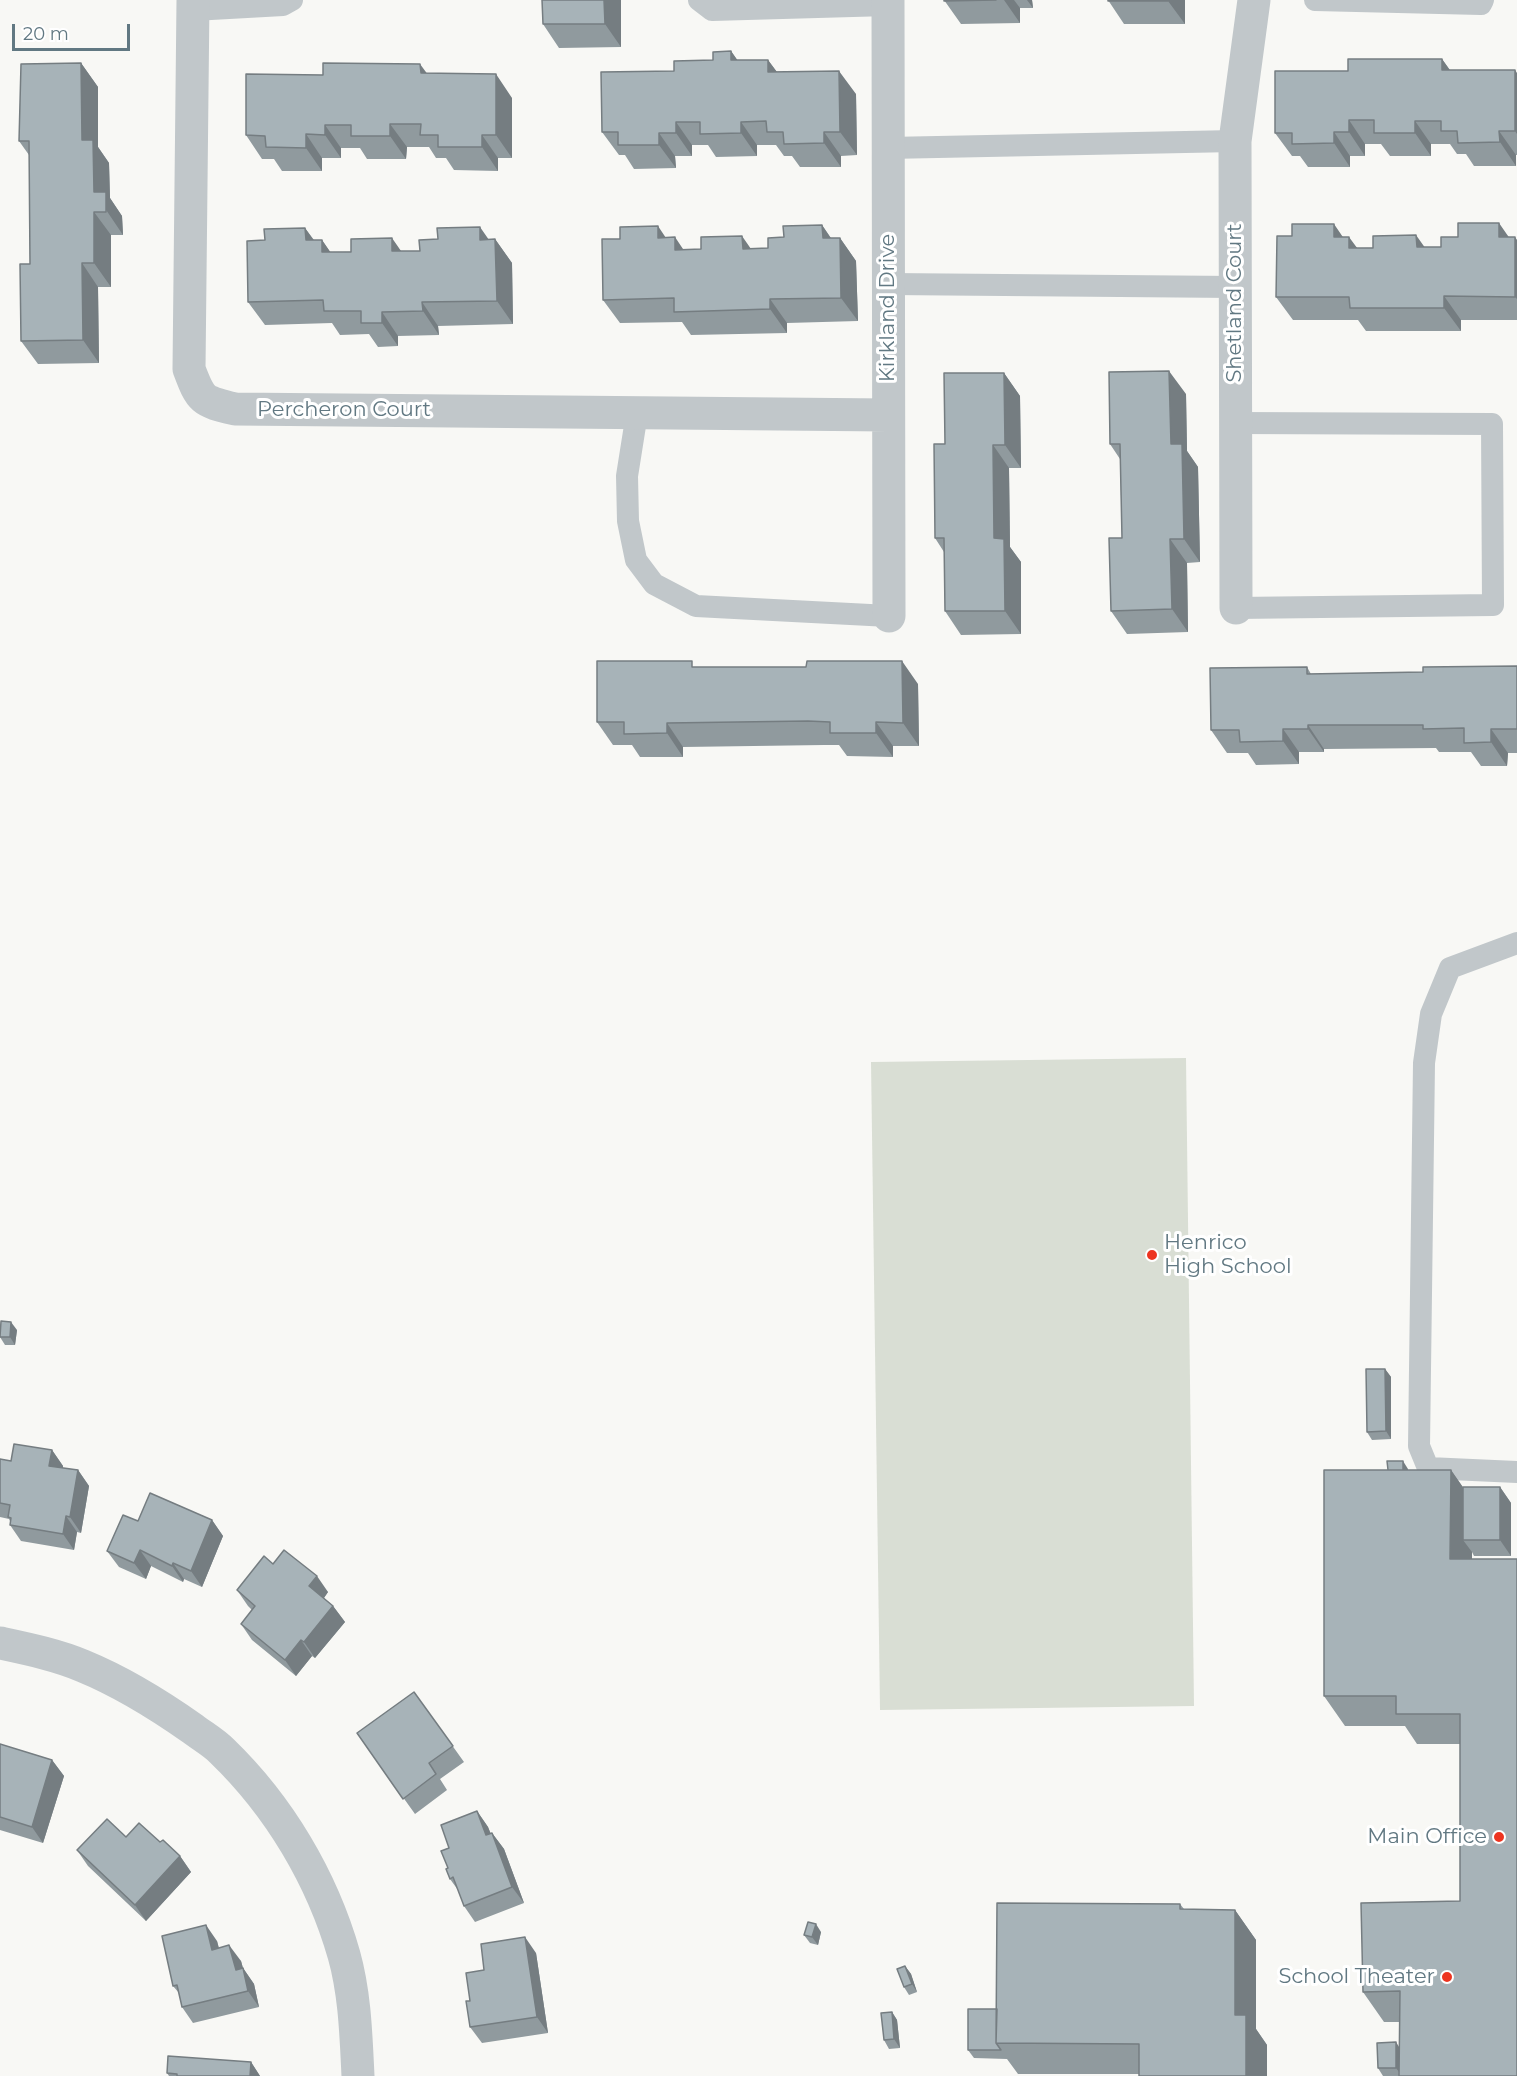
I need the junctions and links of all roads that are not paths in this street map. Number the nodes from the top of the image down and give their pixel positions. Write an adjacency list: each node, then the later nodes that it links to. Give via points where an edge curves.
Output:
1 (292, 0): 7 (lane, via 283,6)
2 (699, 0): 6 (lane, via 712,10)
3 (1254, 0): 8 (street, Shetland Court)
4 (1315, 0): 5 (lane, via 1481,4)
5 (1483, 0)
6 (888, 3): 9 (street, Kirkland Drive)
7 (193, 5): 12 (street, Percheron Court, via 189,369 197,391 207,402 235,409)
8 (1235, 141): 9 (lane); 11 (street, Shetland Court)
9 (888, 148): 10 (street, Kirkland Drive)
10 (889, 284): 11 (lane); 13 (street, Kirkland Drive)
11 (1236, 286): 14 (street, Shetland Court)
12 (637, 413): 13 (street, Percheron Court); 16 (lane, via 627,476 628,521 636,560 654,584 696,606)
13 (888, 415): 16 (street, Kirkland Drive)
14 (1236, 423): 15 (street, Shetland Court); 15 (lane, via 1492,424 1493,605)
15 (1236, 608)
16 (889, 616)
17 (1517, 943): 18 (lane, via 1450,968 1431,1014 1424,1063 1419,1446 1428,1468)
18 (1517, 1472)
19 (0, 1643): 20 (street, via 82,1665 125,1686 220,1749 258,1788 322,1894 337,1935 355,2019)
20 (358, 2076)

